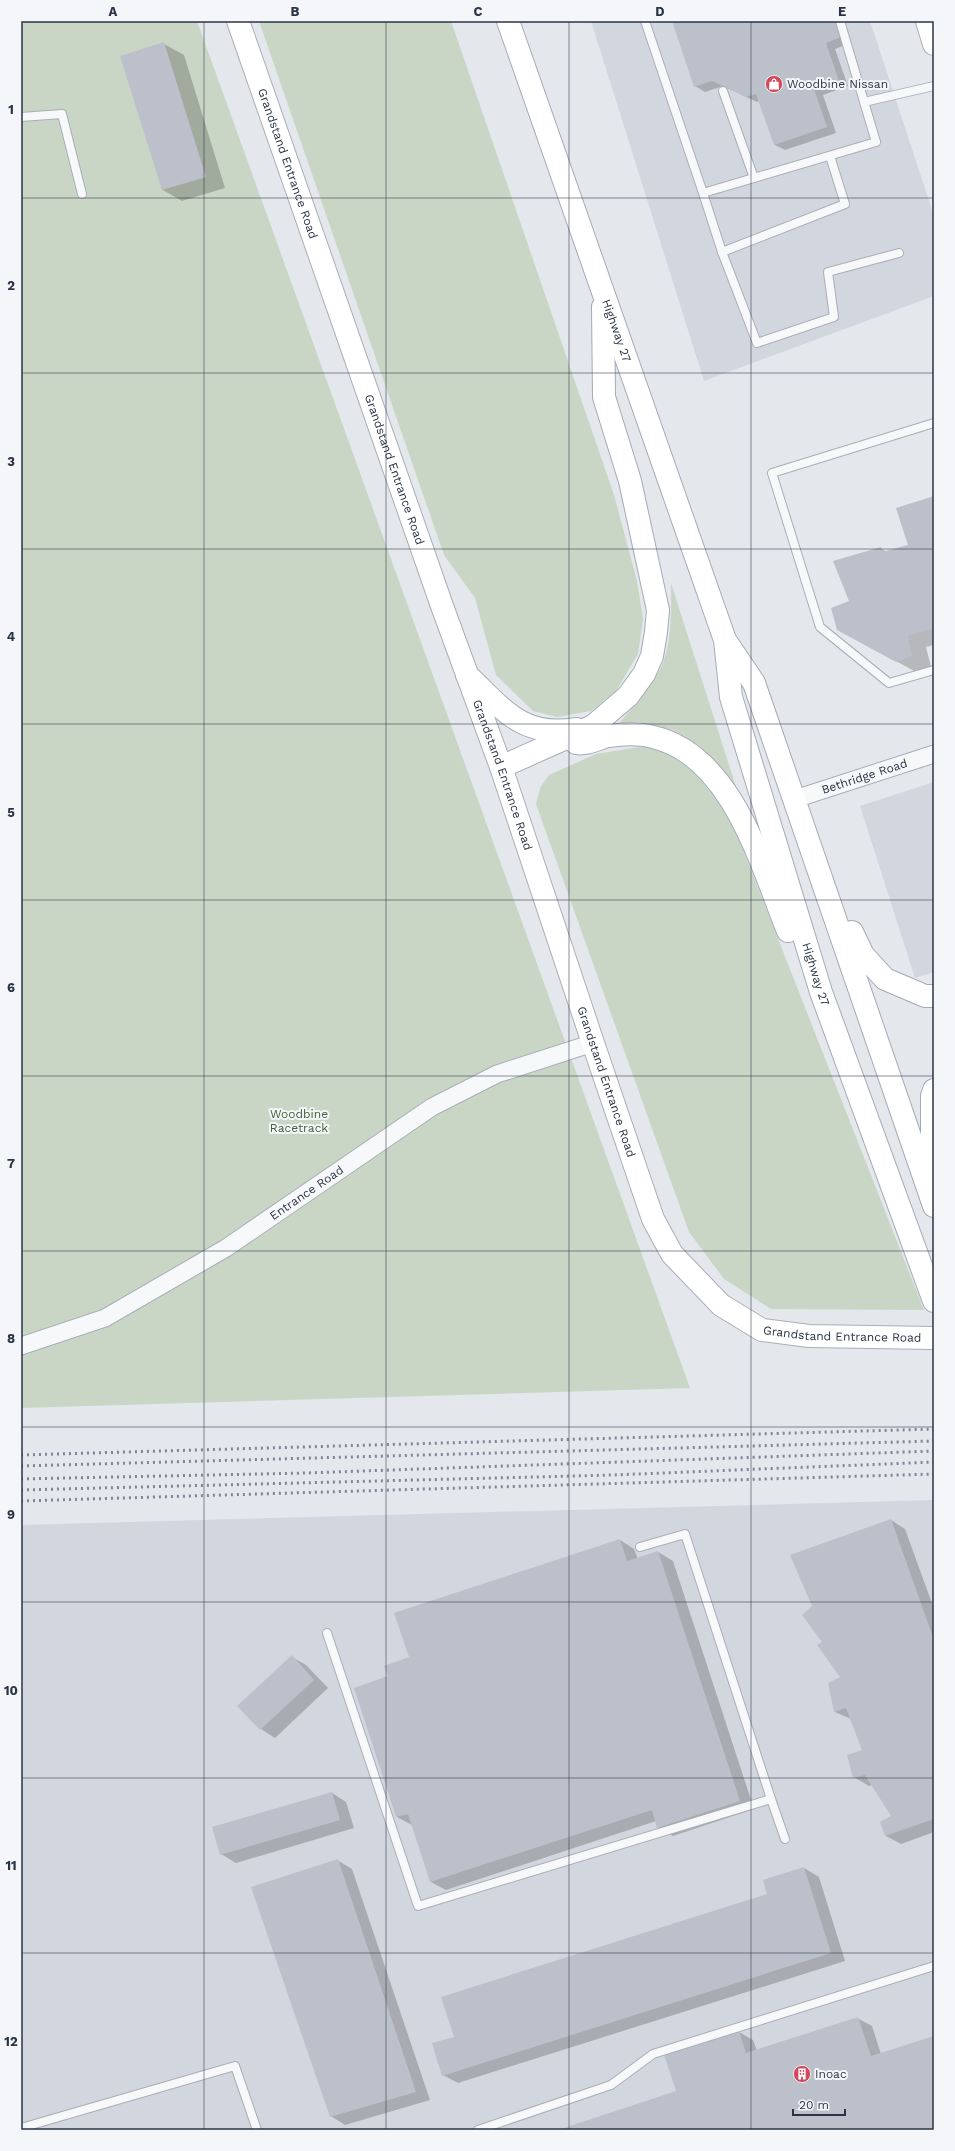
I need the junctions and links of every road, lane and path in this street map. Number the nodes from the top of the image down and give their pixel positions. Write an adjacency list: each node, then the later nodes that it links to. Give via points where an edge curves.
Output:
1 (238, 21): 21 (main road, Grandstand Entrance Road)
2 (508, 21): 17 (main road, Highway 27)
3 (645, 21): 13 (lane)
4 (840, 21): 9 (lane)
5 (927, 21): 6 (main road)
6 (934, 44)
7 (934, 86): 9 (lane)
8 (723, 91): 12 (lane)
9 (864, 102): 11 (lane, via 876,142)
10 (21, 117): 14 (lane, via 62,114)
11 (830, 156): 12 (lane); 15 (lane, via 845,204)
12 (754, 178): 13 (lane)
13 (704, 193): 15 (lane)
14 (82, 194)
15 (722, 252): 16 (lane, via 757,343 834,317 828,272)
16 (899, 253)
17 (603, 290): 19 (main road, Highway 27); 22 (main road, via 604,397 630,481 658,610 652,656 644,674 628,696)
18 (934, 423): 20 (lane, via 772,473 820,627 888,684)
19 (725, 640): 26 (main road, Highway 27, via 754,683); 28 (main road, Highway 27, via 731,697)
20 (934, 670)
21 (467, 674): 22 (main road, via 516,720 532,728 564,731); 25 (main road, Grandstand Entrance Road)
22 (594, 726): 23 (main road)
23 (561, 741): 25 (main road); 28 (main road, via 582,744 607,736 653,736 675,744 696,756 720,782 755,846 788,930)
24 (934, 754): 26 (street, Bethridge Road)
25 (502, 767): 30 (main road, Grandstand Entrance Road)
26 (795, 799): 27 (main road, Highway 27)
27 (811, 844): 29 (main road, via 863,955 885,980 925,996); 33 (main road, Highway 27)
28 (821, 992): 34 (main road, Highway 27)
29 (934, 996)
30 (593, 1044): 35 (main road, Grandstand Entrance Road, via 654,1219 672,1254 721,1305 762,1330 810,1336); 36 (street, Entrance Road, via 497,1074 432,1107 226,1248 105,1318)
31 (934, 1090): 32 (main road)
32 (934, 1161)
33 (934, 1206)
34 (934, 1301)
35 (934, 1338)
36 (21, 1346)
37 (640, 1547): 39 (lane, via 685,1534)
38 (327, 1633): 39 (lane, via 418,1906)
39 (771, 1799): 40 (lane)
40 (785, 1839)
41 (934, 1966): 44 (lane, via 654,2054 611,2085)
42 (21, 2128): 43 (lane, via 235,2066)
43 (257, 2130)
44 (478, 2130)

